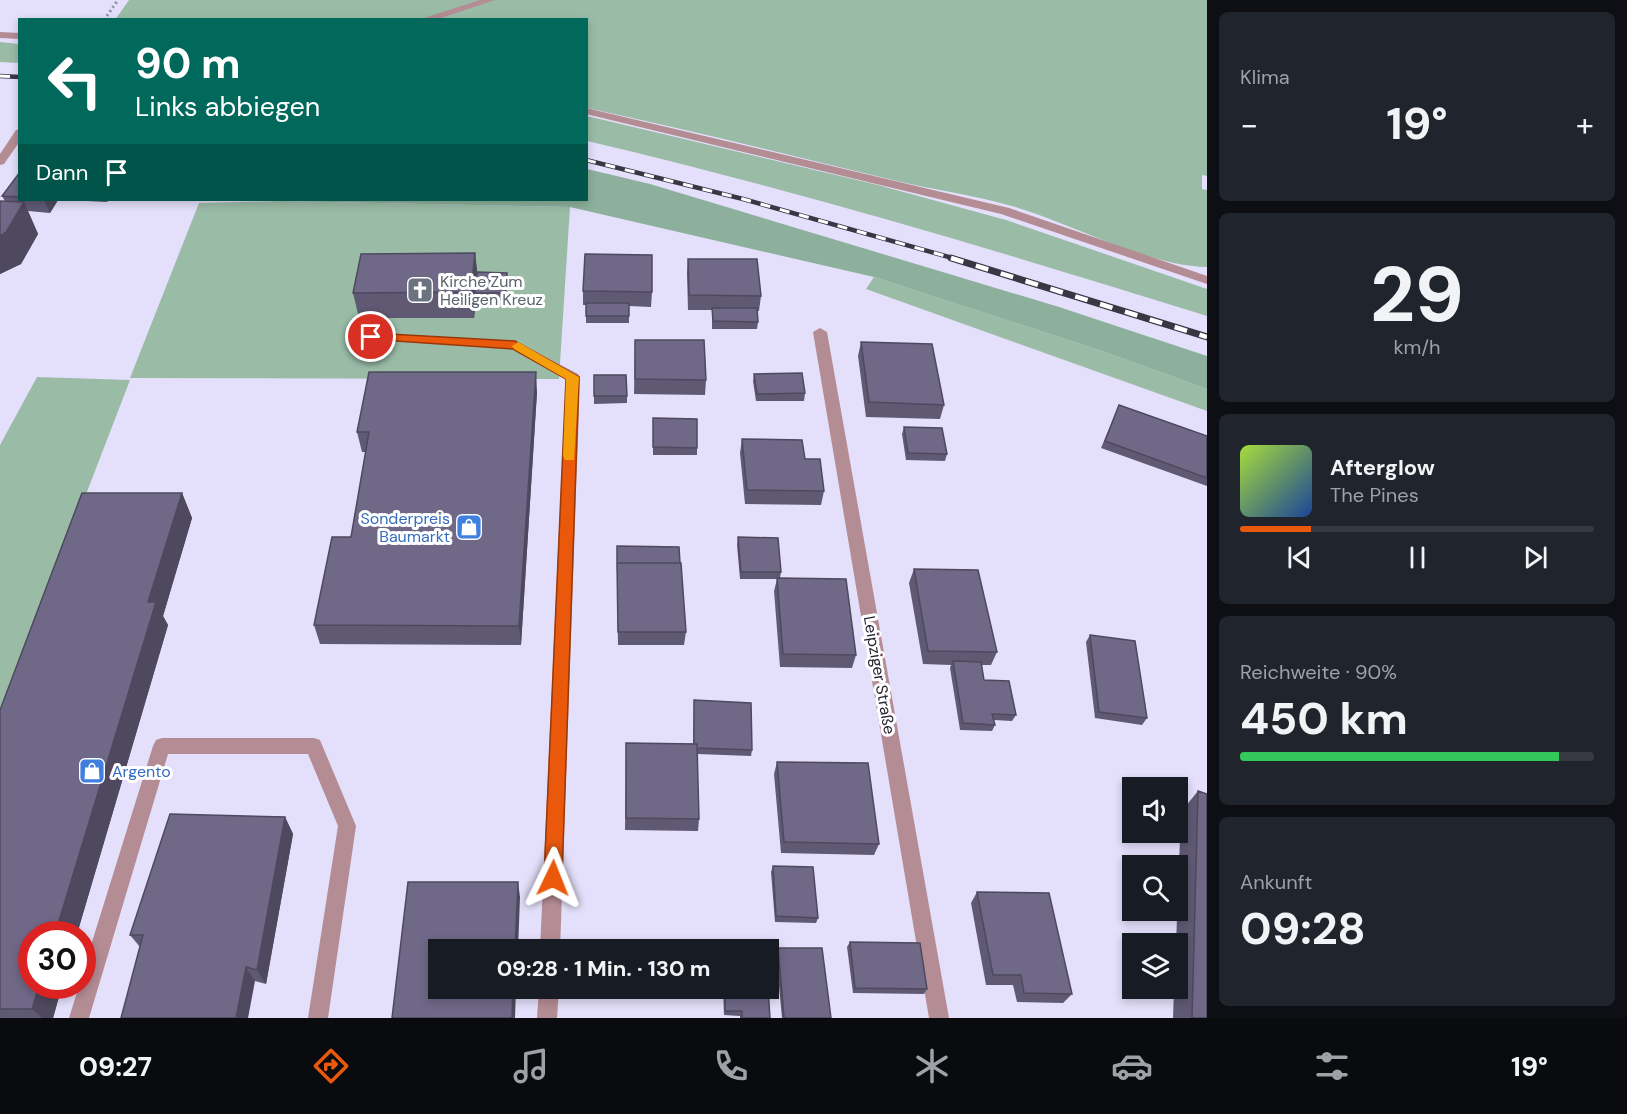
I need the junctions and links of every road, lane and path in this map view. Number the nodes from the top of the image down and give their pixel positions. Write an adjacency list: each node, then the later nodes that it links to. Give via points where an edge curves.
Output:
1 (118, 0): 3 (path)
2 (490, 0): 4 (street)
3 (105, 18)
4 (430, 18)
5 (0, 35): 6 (street)
6 (18, 36)
7 (588, 111): 10 (street, via 1005,211)
8 (18, 135): 9 (street)
9 (0, 162)
10 (1207, 280)
11 (820, 332): 18 (street, Leipziger Straße)
12 (371, 337): 13 (street, via 515,345 573,377)
13 (550, 939)
14 (549, 999): 17 (street)
15 (79, 1018): 16 (street, via 162,746 314,746 347,826)
16 (318, 1018)
17 (548, 1018)
18 (939, 1018)

